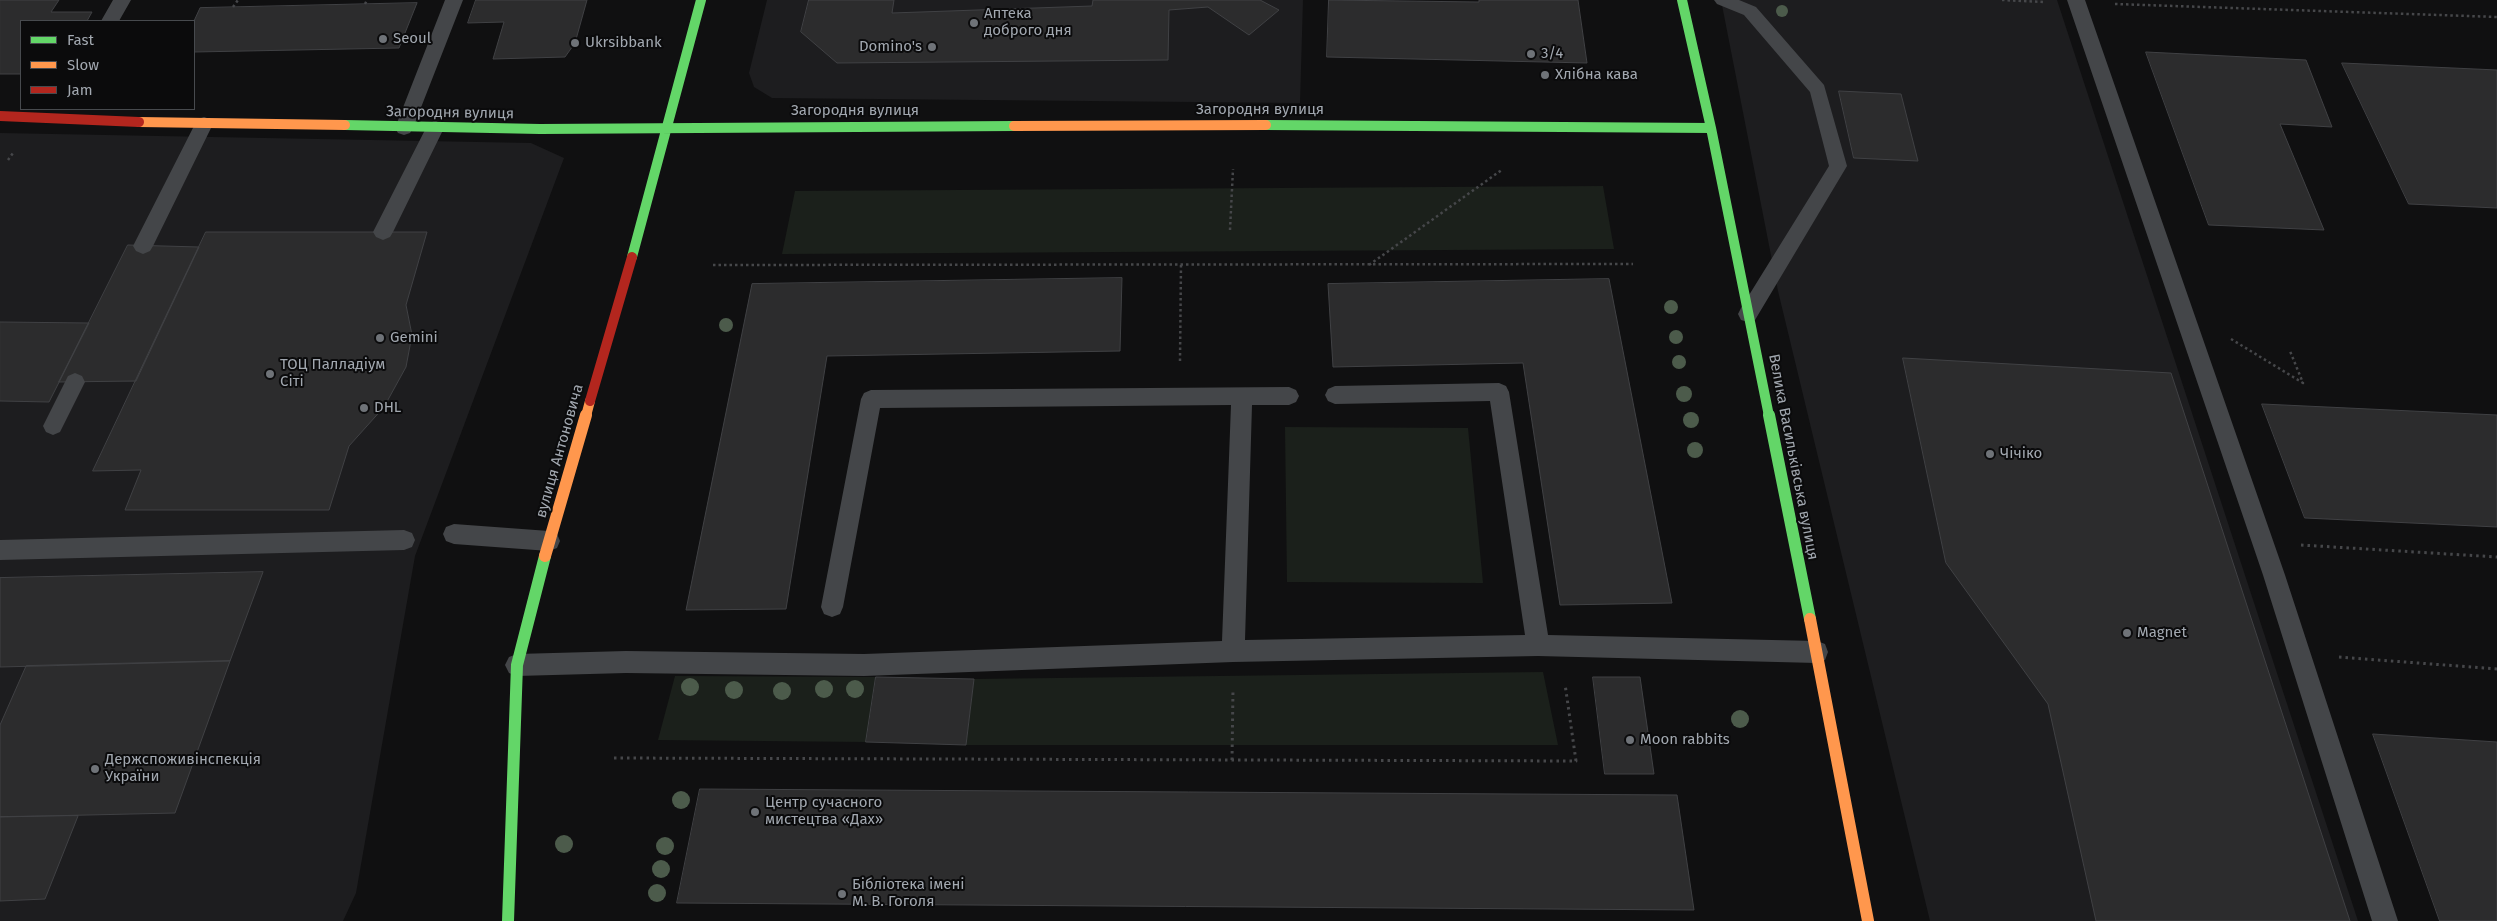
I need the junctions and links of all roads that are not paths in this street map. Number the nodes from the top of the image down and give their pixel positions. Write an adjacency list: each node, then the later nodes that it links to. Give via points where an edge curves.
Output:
1 (122, 0): 7 (lane)
2 (454, 0): 12 (lane)
3 (701, 0): 11 (main road, вулиця Антоновича)
4 (1682, 0): 14 (main road, Велика Васильківська вулиця)
5 (1723, 0): 17 (lane, via 1750,12 1818,90 1838,166)
6 (2077, 2): 34 (lane, via 2274,575)
7 (111, 20)
8 (56, 114): 9 (main road, Загородня вулиця); 10 (main road, Загородня вулиця)
9 (0, 116)
10 (204, 124): 12 (main road, Загородня вулиця); 16 (lane)
11 (667, 127): 13 (main road, Загородня вулиця); 14 (main road, Загородня вулиця, via 1302,125); 25 (main road, вулиця Антоновича, via 646,211)
12 (404, 128): 13 (main road, Загородня вулиця)
13 (435, 128): 15 (lane)
14 (1711, 128): 17 (main road, Велика Васильківська вулиця)
15 (383, 232)
16 (144, 246)
17 (1748, 314): 30 (main road, Велика Васильківська вулиця)
18 (75, 382): 22 (lane)
19 (1335, 395): 28 (lane, via 1499,392)
20 (1289, 396): 21 (lane)
21 (1242, 397): 27 (lane, via 871,399); 29 (lane)
22 (54, 426)
23 (454, 534): 25 (lane)
24 (404, 540): 26 (lane)
25 (549, 541): 31 (main road, вулиця Антоновича)
26 (0, 550)
27 (832, 607)
28 (1549, 645): 29 (lane); 30 (lane)
29 (1233, 651): 31 (lane, via 864,665 626,662)
30 (1817, 652): 33 (main road, Велика Васильківська вулиця)
31 (517, 665): 32 (main road, вулиця Антоновича)
32 (508, 921)
33 (1868, 921)
34 (2385, 921)

